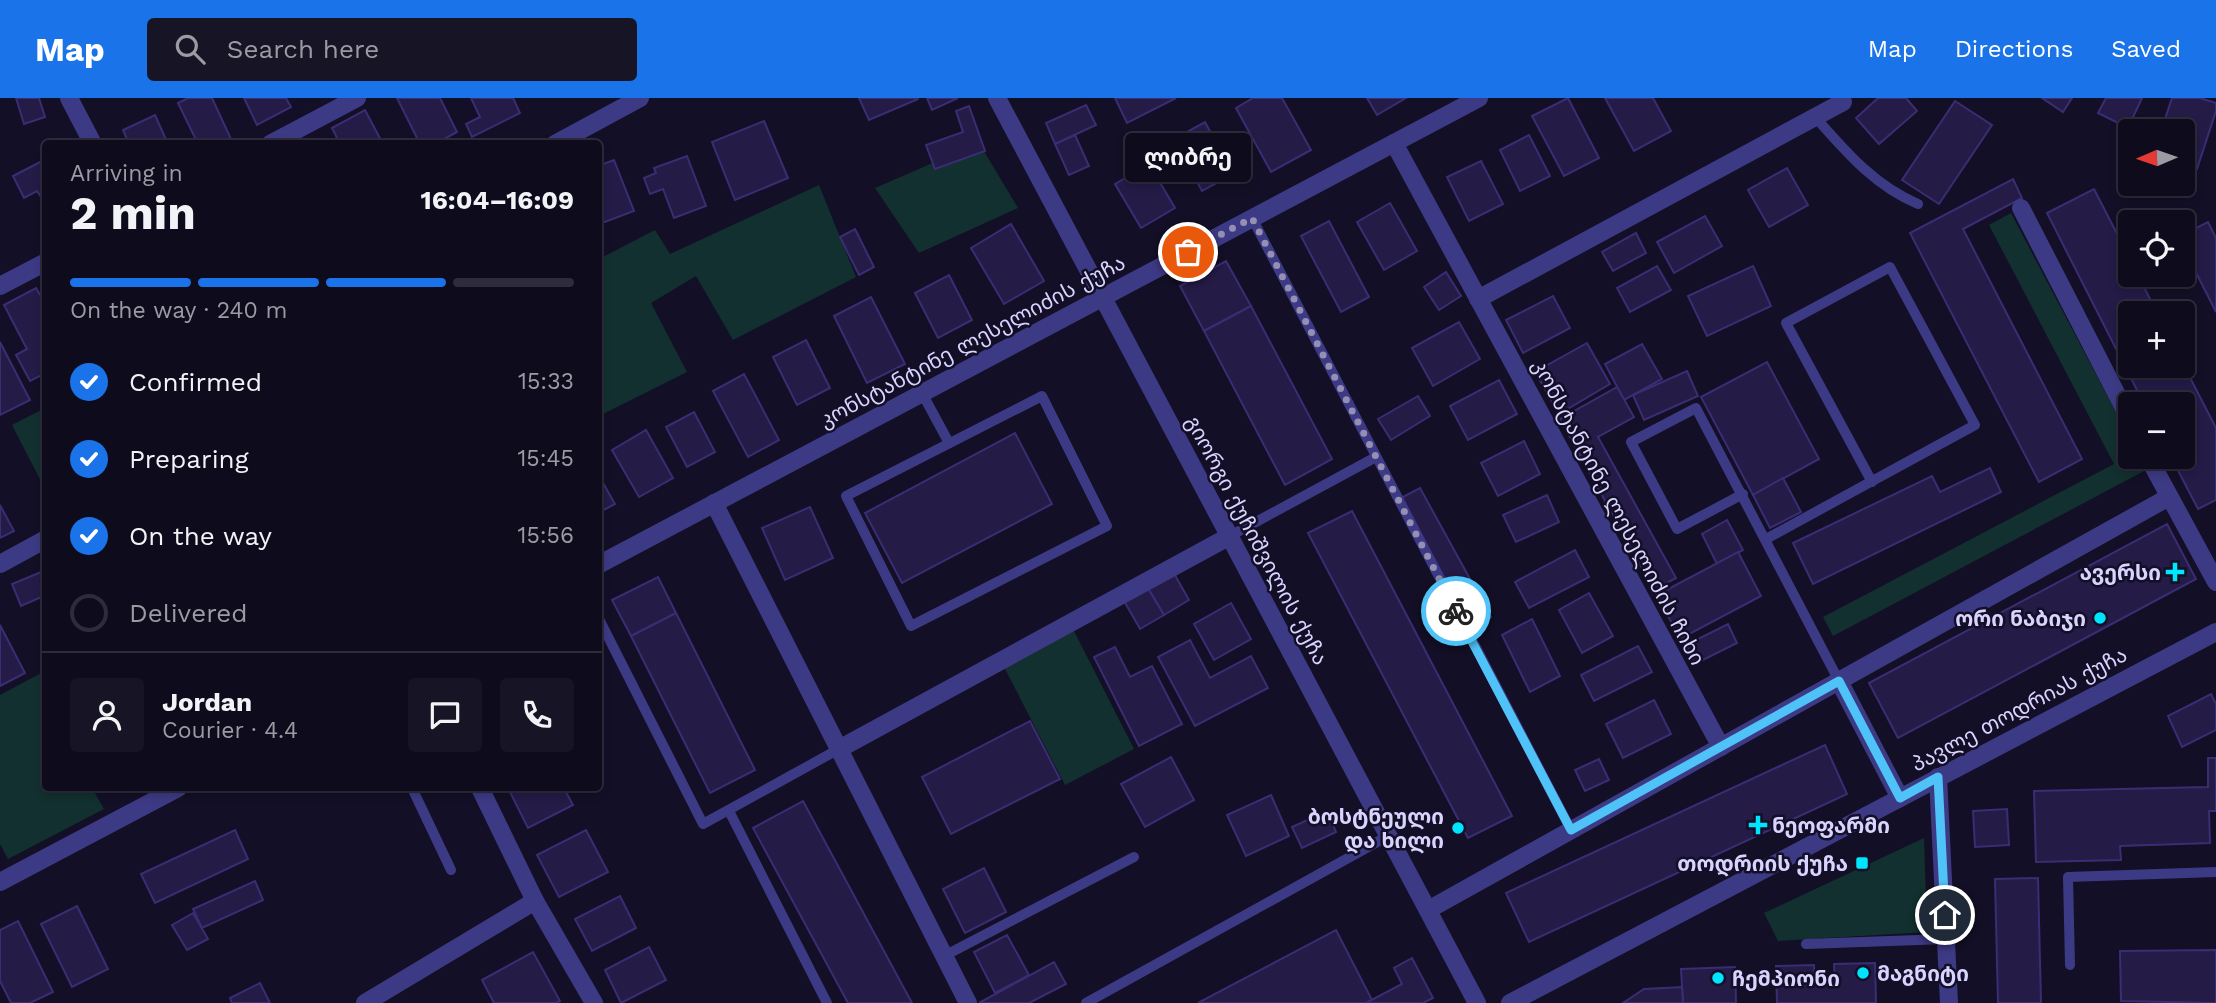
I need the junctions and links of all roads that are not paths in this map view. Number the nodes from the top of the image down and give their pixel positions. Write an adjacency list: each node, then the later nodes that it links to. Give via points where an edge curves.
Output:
1 (69, 98): 8 (street)
2 (357, 98): 9 (street)
3 (640, 98): 10 (street)
4 (997, 98): 17 (street, გიორგი ქუჩიშვილის ქუჩა)
5 (1479, 98): 11 (street, კონსტანტინე ლესელიძის ქუჩა)
6 (1843, 102): 7 (street)
7 (1816, 118): 12 (lane, via 1875,180); 18 (street)
8 (91, 140)
9 (278, 140)
10 (562, 140)
11 (1394, 143): 14 (street, კონსტანტინე ლესელიძის ქუჩა); 18 (street, კონსტანტინე ლესელიძის ჩიხი)
12 (1918, 204)
13 (2021, 208): 20 (street)
14 (1252, 218): 17 (street, კონსტანტინე ლესელიძის ქუჩა); 22 (lane)
15 (42, 264): 16 (street)
16 (0, 286)
17 (1103, 297): 19 (street, კონსტანტინე ლესელიძის ქუჩა); 28 (street, გიორგი ქუჩიშვილის ქუჩა)
18 (1478, 299): 37 (street, კონსტანტინე ლესელიძის ჩიხი)
19 (922, 393): 21 (lane); 27 (street, კონსტანტინე ლესელიძის ქუჩა)
20 (2118, 397)
21 (949, 443): 21 (lane, via 846,496 911,626 1108,526 1042,396)
22 (1376, 457): 28 (lane); 45 (lane)
23 (2154, 469): 26 (street)
24 (1872, 482): 24 (lane, via 1975,425 1890,267 1786,323); 29 (lane)
25 (1743, 494): 25 (lane, via 1696,408 1631,442 1677,529); 29 (lane)
26 (2169, 497): 33 (street); 36 (street)
27 (714, 503): 31 (street, კონსტანტინე ლესელიძის ქუჩა); 38 (street)
28 (1230, 536): 38 (street); 46 (street, გიორგი ქუჩიშვილის ქუჩა)
29 (1766, 539): 36 (lane)
30 (42, 542): 32 (street)
31 (602, 563)
32 (0, 564)
33 (2216, 582)
34 (602, 625): 44 (lane, via 703,824)
35 (2216, 632): 39 (street, პავლე თოდრიას ქუჩა)
36 (1839, 681): 37 (street); 43 (street)
37 (1721, 747): 45 (street)
38 (839, 749): 44 (lane); 55 (street)
39 (1938, 777): 43 (street, პავლე თოდრიას ქუჩა); 53 (street)
40 (172, 791): 50 (street)
41 (413, 791): 48 (lane)
42 (481, 791): 51 (street)
43 (1900, 798): 63 (street, პავლე თოდრიას ქუჩა)
44 (729, 811): 59 (lane)
45 (1571, 830): 52 (street)
46 (1388, 836): 52 (street, გიორგი ქუჩიშვილის ქუჩა); 61 (lane)
47 (1134, 857): 55 (lane)
48 (452, 870)
49 (2216, 872): 56 (lane, via 2068,877)
50 (3, 875)
51 (536, 901): 57 (street); 58 (street)
52 (1428, 910): 62 (street, გიორგი ქუჩიშვილის ქუჩა)
53 (1946, 939): 54 (lane); 64 (street)
54 (1806, 944)
55 (944, 956): 60 (street)
56 (2070, 965)
57 (365, 1003)
58 (594, 1003)
59 (827, 1003)
60 (968, 1003)
61 (1086, 1003)
62 (1477, 1003)
63 (1510, 1003)
64 (1949, 1003)

